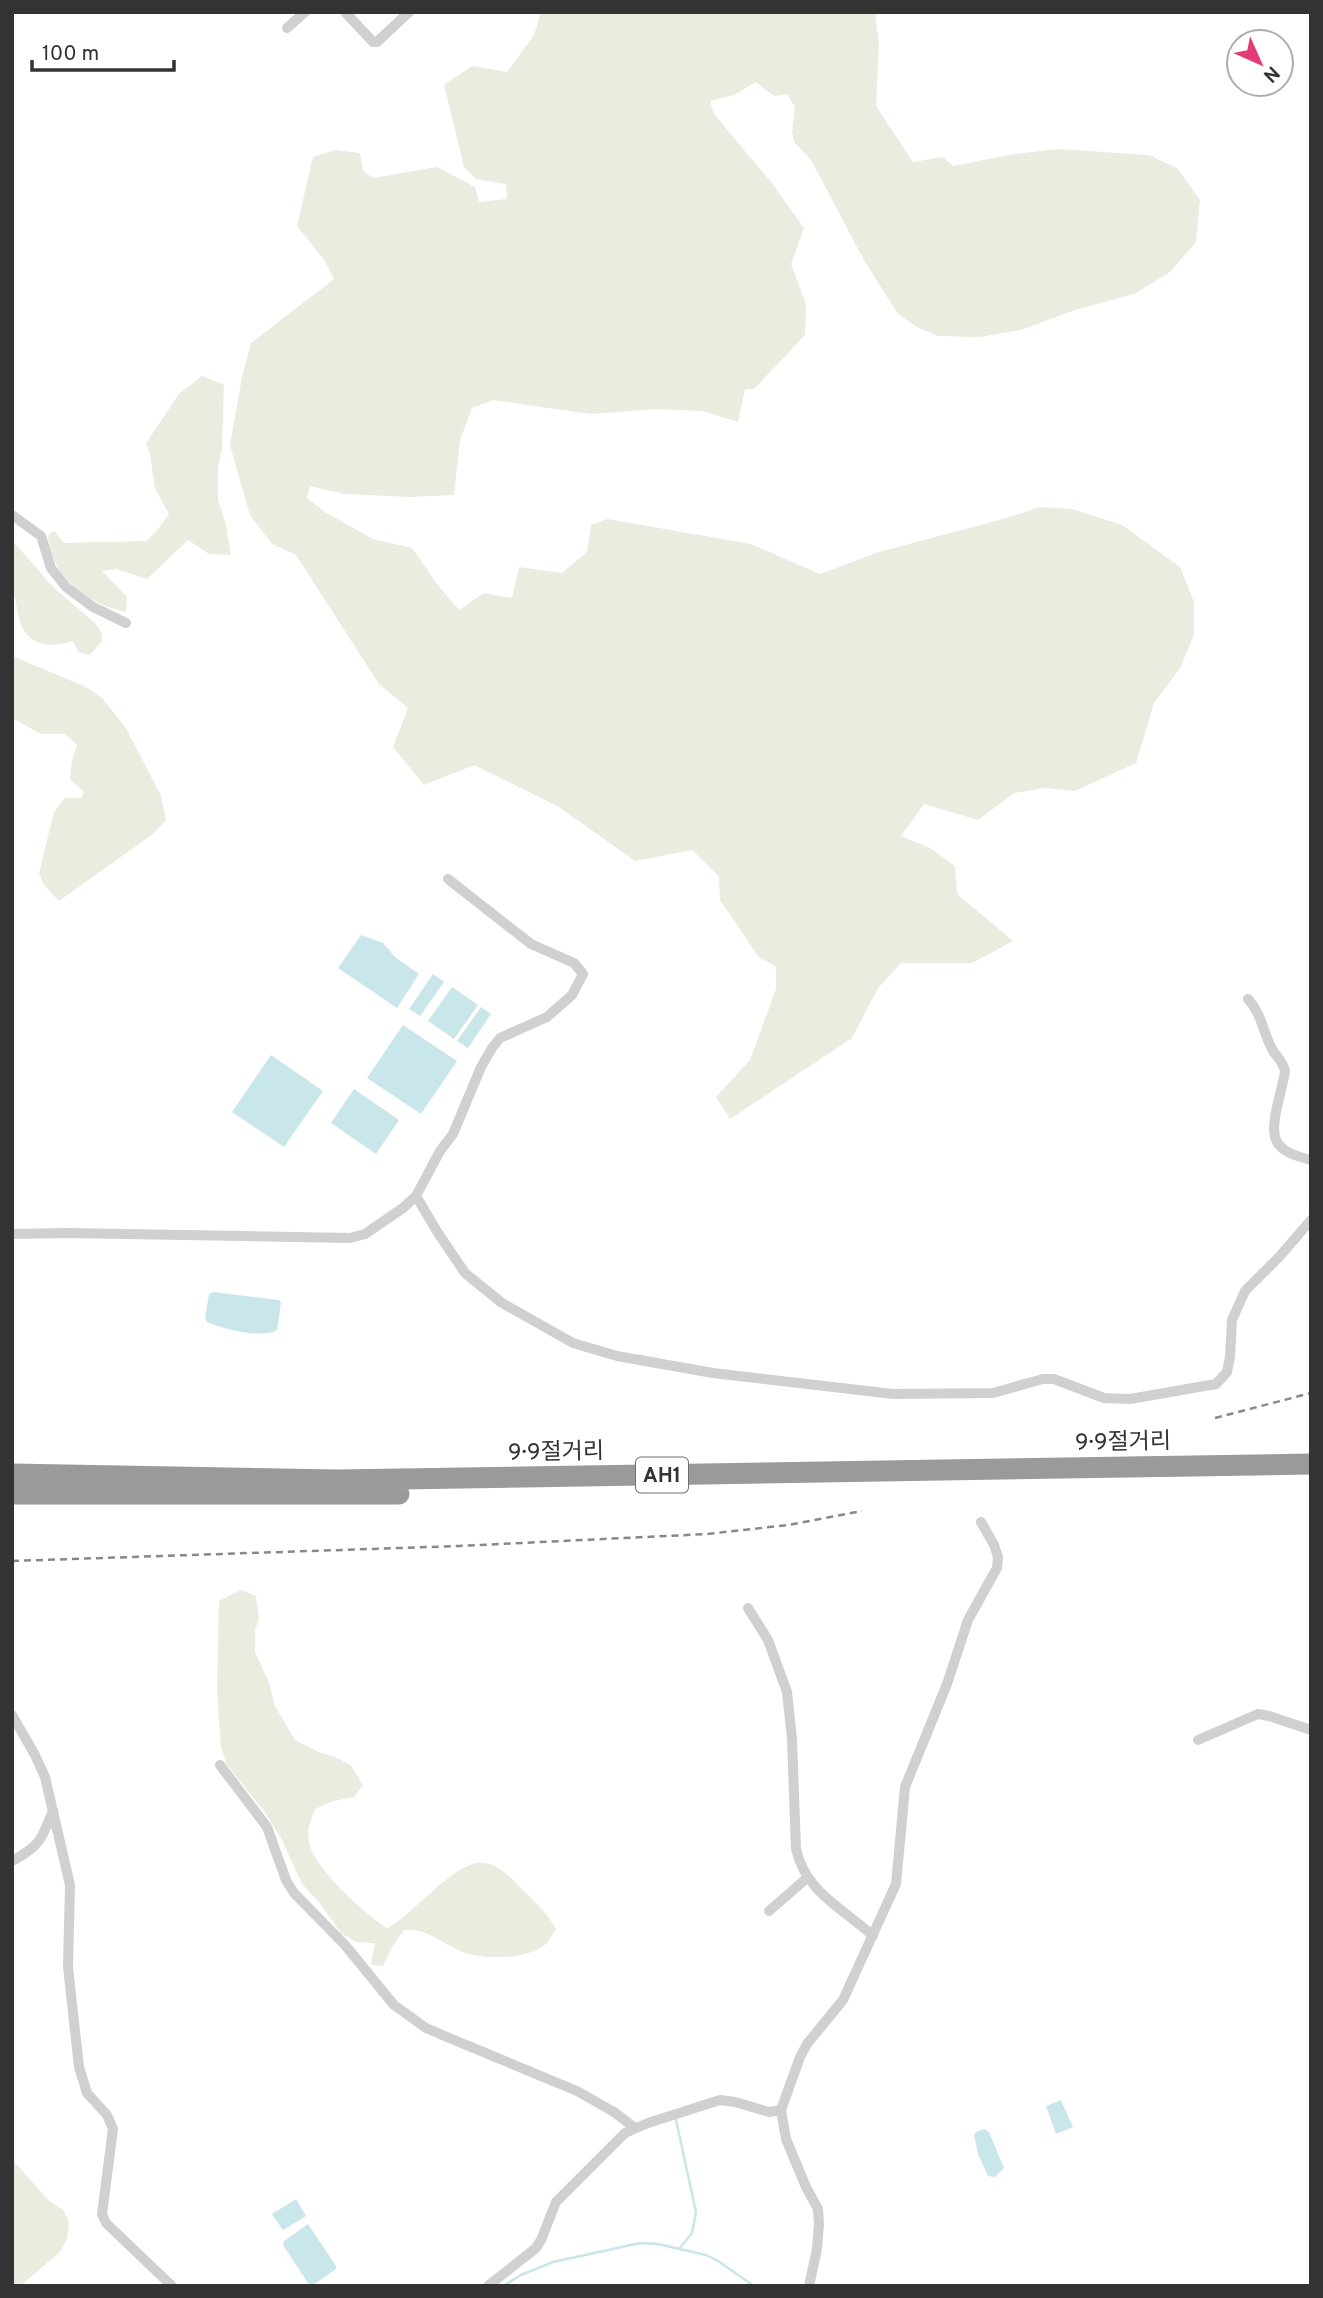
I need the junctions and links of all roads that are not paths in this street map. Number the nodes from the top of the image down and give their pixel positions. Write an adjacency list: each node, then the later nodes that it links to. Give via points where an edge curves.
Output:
1 (304, 12): 4 (street)
2 (345, 12): 3 (street, via 377,42)
3 (409, 12)
4 (287, 28)
5 (12, 514): 6 (street, via 41,537 51,568 65,587)
6 (125, 623)
7 (448, 879): 10 (street, via 531,944 574,963 583,974 572,995 547,1017 500,1038 492,1048 453,1134)
8 (1248, 999): 9 (street, via 1283,1063 1276,1139 1291,1153)
9 (1311, 1160)
10 (416, 1196): 11 (street, via 465,1273 502,1303 573,1343 713,1373 893,1394 993,1393 1054,1379 1104,1398 1130,1399 1216,1384 1227,1372 1232,1320 1245,1291); 12 (street, via 365,1234 350,1238)
11 (1311, 1220)
12 (12, 1234)
13 (1311, 1464): 14 (highway, 9·9절거리 / AH1, via 337,1480)
14 (12, 1474)
15 (1311, 1477): 16 (highway, 9·9절거리 / AH1, via 563,1491)
16 (12, 1494)
17 (981, 1522): 27 (street, via 994,1545 997,1568 968,1620 905,1787 896,1884)
18 (748, 1608): 25 (street, via 768,1640 787,1692 796,1849)
19 (12, 1715): 23 (street, via 45,1777)
20 (1311, 1730): 21 (street, via 1254,1715)
21 (1198, 1740)
22 (220, 1765): 29 (street, via 267,1827 295,1893 394,2005 426,2028 577,2091)
23 (52, 1810): 24 (street, via 42,1839); 30 (street, via 70,1885 68,1967 81,2079 113,2129 102,2214)
24 (12, 1861)
25 (807, 1878): 26 (street); 27 (street)
26 (769, 1911)
27 (873, 1936): 28 (street, via 843,2000 800,2057)
28 (780, 2110): 29 (street, via 769,2112 720,2100); 32 (street, via 786,2139 818,2209 820,2224)
29 (635, 2128): 31 (street, via 556,2202 536,2248)
30 (172, 2286)
31 (488, 2286)
32 (809, 2286)

